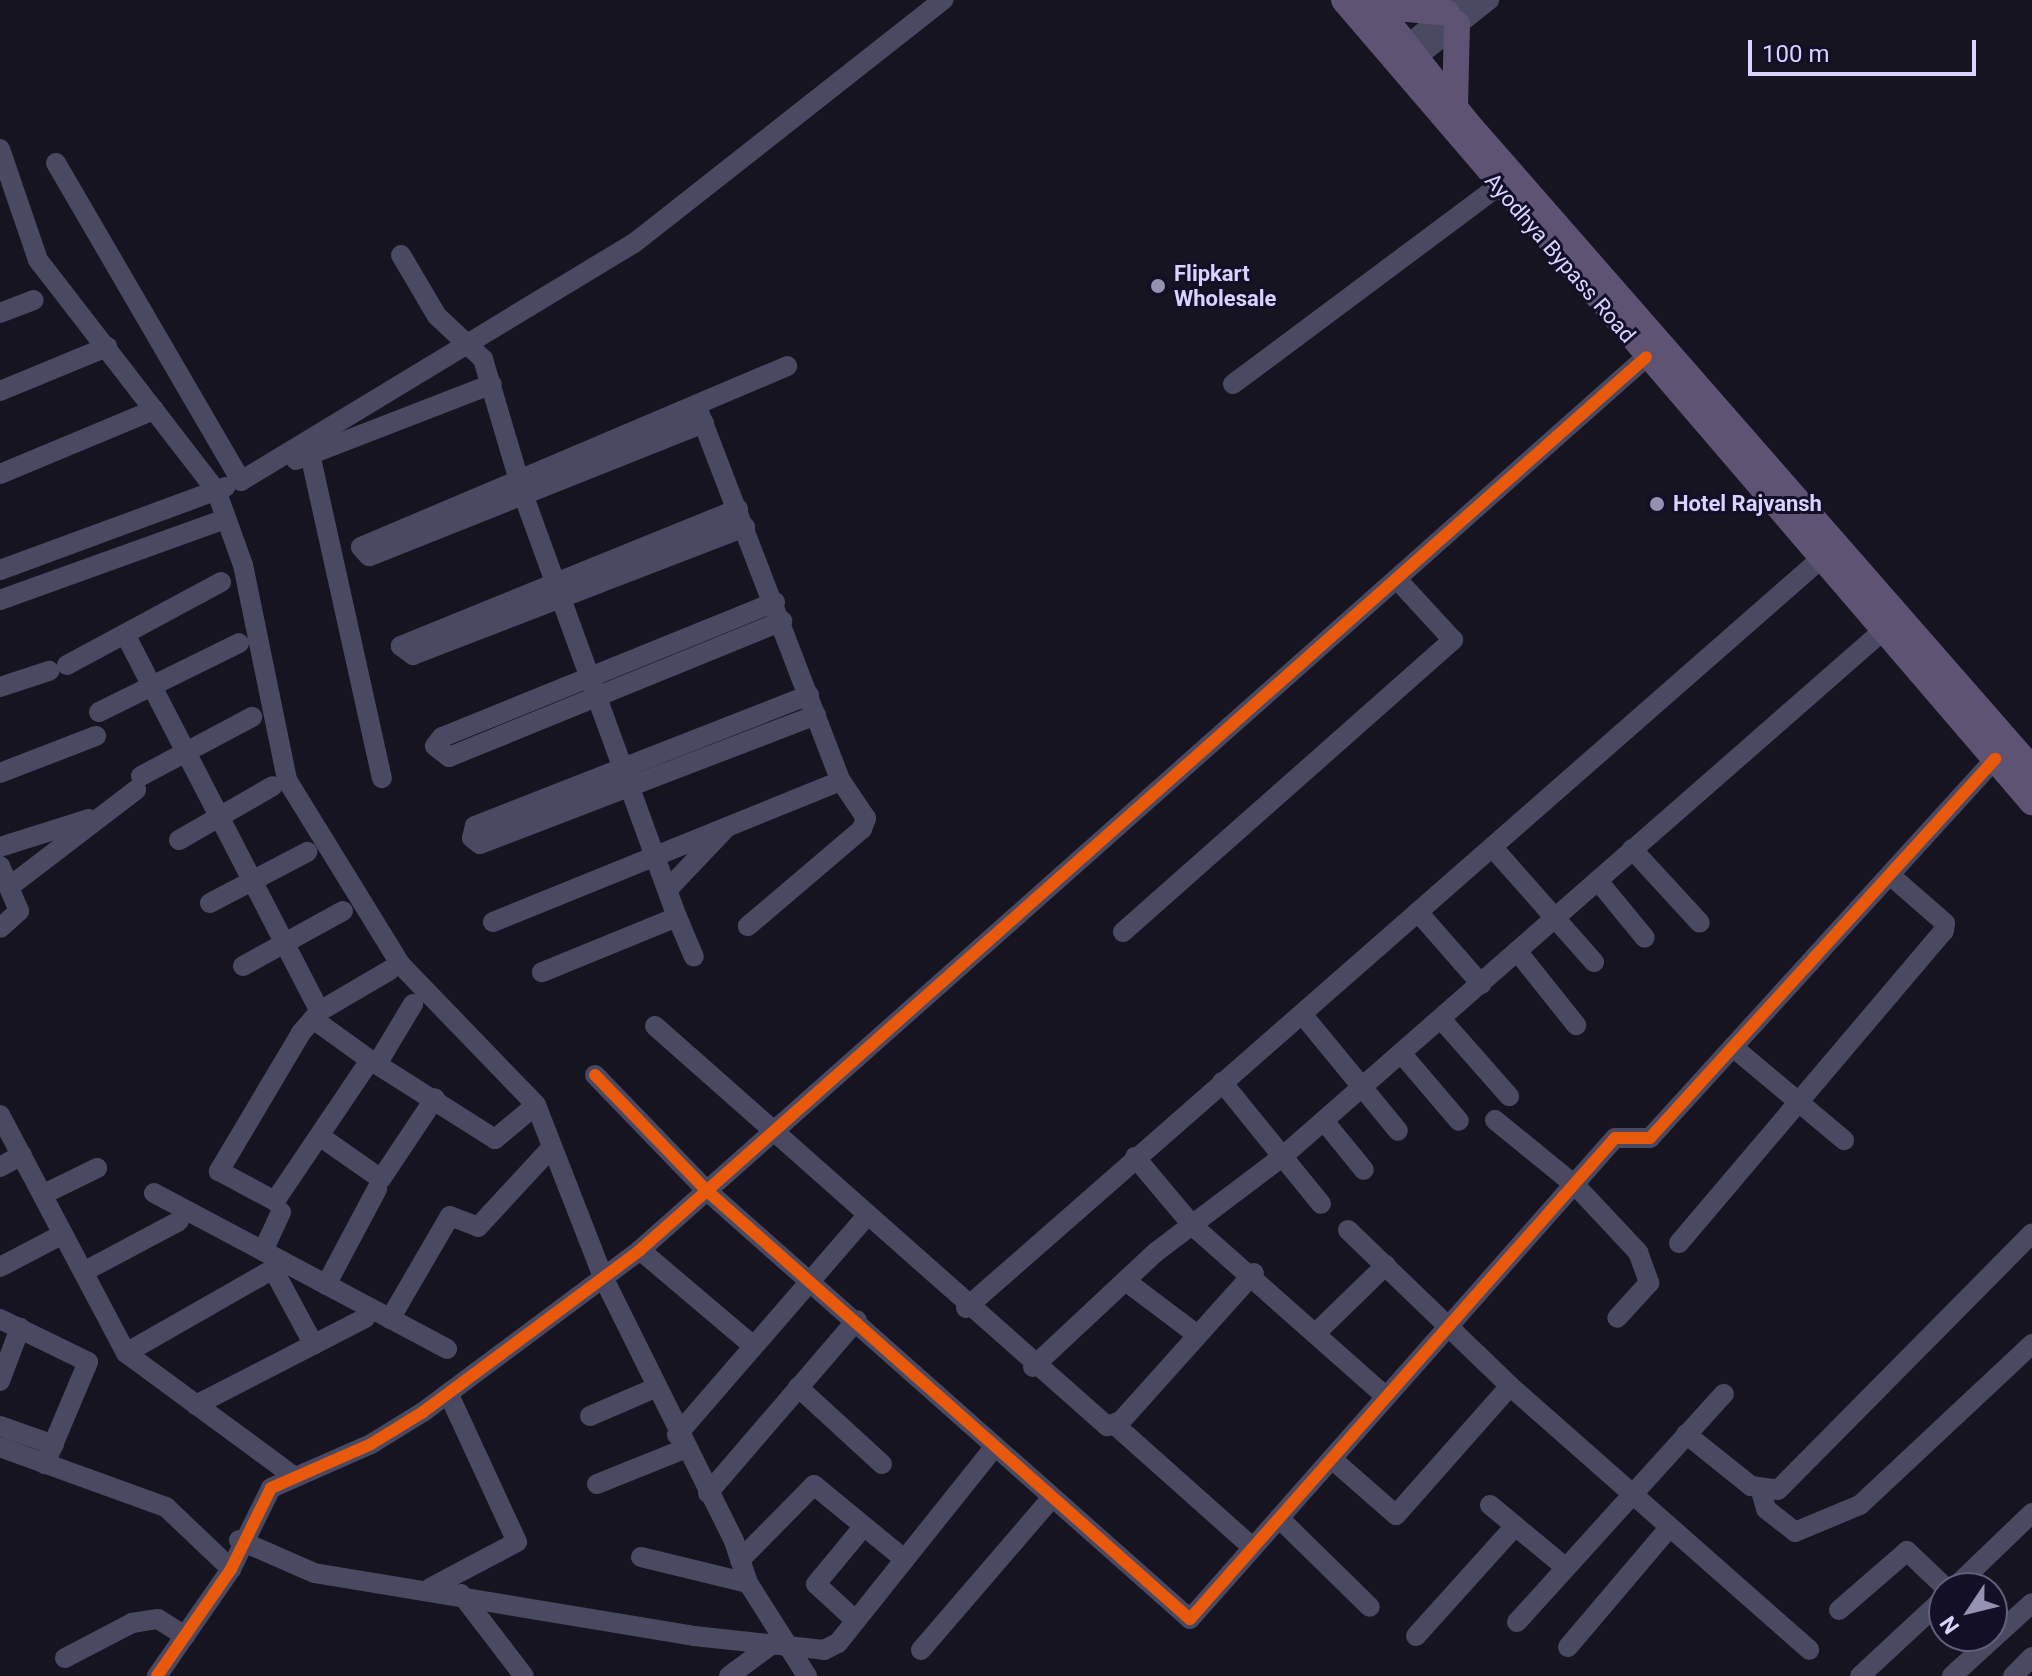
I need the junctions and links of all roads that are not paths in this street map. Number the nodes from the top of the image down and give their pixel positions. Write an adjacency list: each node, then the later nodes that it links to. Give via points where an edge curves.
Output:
1 (943, 0): 15 (street, via 633,244)
2 (1344, 0): 6 (main road, Ayodhya Bypass Road)
3 (1489, 0): 5 (street)
4 (1373, 3): 5 (main road); 6 (main road, Ayodhya Bypass Road)
5 (1456, 13): 6 (street); 7 (main road)
6 (1404, 58): 7 (main road, Ayodhya Bypass Road); 10 (main road, Ayodhya Bypass Road)
7 (1455, 105): 31 (main road, Ayodhya Bypass Road)
8 (0, 149): 14 (street, via 38,260)
9 (56, 163): 26 (street)
10 (1499, 186): 16 (main road, Ayodhya Bypass Road); 19 (street)
11 (401, 255): 15 (street)
12 (34, 300): 13 (street)
13 (0, 313)
14 (107, 347): 20 (street); 22 (street)
15 (466, 349): 18 (street, via 483,359); 26 (street)
16 (1646, 357): 31 (main road, Ayodhya Bypass Road); 33 (street)
17 (787, 366): 21 (street)
18 (492, 384): 24 (street); 27 (street)
19 (1233, 384)
20 (0, 391)
21 (694, 401): 23 (street); 27 (street)
22 (154, 410): 25 (street); 28 (street)
23 (704, 423): 27 (street); 29 (street)
24 (310, 454): 26 (street); 54 (street)
25 (0, 474)
26 (241, 481): 28 (street)
27 (520, 485): 27 (street, via 369,556 361,547); 35 (street)
28 (216, 490): 30 (street); 32 (street)
29 (742, 518): 35 (street); 37 (street)
30 (225, 519): 36 (street); 107 (street, via 243,565 287,780 401,965)
31 (1829, 551): 38 (main road, Ayodhya Bypass Road); 51 (main road, Ayodhya Bypass Road); 63 (street)
32 (0, 570)
33 (1397, 579): 82 (street, via 1453,640); 112 (street)
34 (221, 582): 39 (street)
35 (558, 589): 35 (street, via 413,655 403,651 410,637); 41 (street)
36 (0, 600)
37 (778, 612): 41 (street); 44 (street); 45 (street)
38 (1885, 629): 50 (main road, Ayodhya Bypass Road); 64 (street)
39 (125, 634): 42 (street); 43 (street, via 58,668)
40 (239, 643): 42 (street)
41 (591, 676): 44 (street); 44 (street, via 442,737 435,746 449,757)
42 (152, 686): 46 (street); 49 (street)
43 (0, 687)
44 (599, 696): 53 (street)
45 (813, 705): 53 (street); 55 (street)
46 (99, 712)
47 (252, 717): 49 (street)
48 (96, 736): 52 (street)
49 (186, 752): 58 (street, via 138,783); 59 (street)
50 (1995, 759): 57 (main road, Ayodhya Bypass Road); 68 (street)
51 (2032, 769)
52 (0, 773)
53 (629, 777): 53 (street, via 480,844 472,838 475,826); 66 (street)
54 (382, 778)
55 (841, 781): 60 (street); 80 (street, via 866,818 862,829)
56 (273, 786): 59 (street)
57 (2032, 802)
58 (104, 814): 62 (street); 71 (street)
59 (219, 817): 61 (street); 69 (street)
60 (729, 825): 66 (street); 72 (street)
61 (179, 840)
62 (0, 847)
63 (1494, 849): 75 (street); 77 (street)
64 (1632, 849): 70 (street); 79 (street)
65 (307, 852): 69 (street)
66 (658, 853): 72 (street); 78 (street)
67 (0, 866): 71 (street)
68 (1890, 875): 98 (street); 106 (street, via 1946,928)
69 (252, 881): 73 (street); 84 (street)
70 (1599, 882): 77 (street); 83 (street)
71 (9, 887): 81 (street, via 19,911)
72 (669, 888): 76 (street)
73 (210, 903)
74 (343, 911): 84 (street)
75 (1418, 912): 91 (street); 93 (street)
76 (677, 917): 86 (street); 90 (street)
77 (1554, 919): 85 (street); 87 (street)
78 (493, 922)
79 (1700, 923)
80 (748, 926)
81 (0, 928)
82 (1123, 932)
83 (1645, 938)
84 (284, 942): 88 (street); 94 (street)
85 (1517, 951): 91 (street); 96 (street)
86 (694, 957)
87 (1594, 962)
88 (243, 966)
89 (390, 970): 94 (street)
90 (542, 972)
91 (1481, 984): 95 (street)
92 (413, 1004): 100 (street)
93 (1302, 1014): 102 (street); 103 (street)
94 (316, 1015): 100 (street); 114 (street, via 217,1167 275,1201)
95 (1441, 1019): 99 (street); 104 (street)
96 (1576, 1025)
97 (655, 1026): 112 (street)
98 (1733, 1047): 106 (street); 123 (street, via 1650,1138 1615,1138)
99 (1401, 1053): 103 (street); 111 (street)
100 (374, 1062): 105 (street); 114 (street)
101 (595, 1075): 125 (street)
102 (1222, 1082): 118 (street); 119 (street)
103 (1361, 1089): 110 (street); 113 (street)
104 (1509, 1096)
105 (435, 1098): 107 (street, via 495,1139); 114 (street, via 381,1179)
106 (1798, 1103): 115 (street); 136 (street)
107 (536, 1105): 116 (street)
108 (0, 1115): 117 (street)
109 (1495, 1120): 123 (street)
110 (1324, 1121): 119 (street); 122 (street)
111 (1459, 1121)
112 (769, 1130): 125 (street); 130 (street)
113 (1398, 1131)
114 (321, 1137)
115 (1844, 1140)
116 (552, 1147): 143 (street); 151 (street, via 478,1227 450,1216)
117 (22, 1155): 120 (street); 126 (street)
118 (1135, 1157): 132 (street); 147 (street)
119 (1282, 1157): 128 (street); 132 (street)
120 (0, 1167)
121 (97, 1168): 126 (street)
122 (1364, 1170)
123 (1576, 1186): 149 (street, via 1638,1252 1650,1275); 153 (street)
124 (377, 1189): 146 (street)
125 (705, 1189): 137 (street); 144 (street)
126 (46, 1193): 135 (street)
127 (154, 1193): 138 (street)
128 (1321, 1204)
129 (281, 1212): 138 (street)
130 (865, 1218): 144 (street); 147 (street)
131 (179, 1221): 141 (street)
132 (1193, 1226): 142 (street); 145 (street)
133 (1348, 1230): 139 (street)
134 (2032, 1233): 183 (street, via 1778,1490)
135 (63, 1234): 140 (street); 141 (street)
136 (1679, 1243)
137 (640, 1250): 143 (street); 159 (street)
138 (263, 1251): 146 (street)
139 (1386, 1265): 153 (street); 155 (street)
140 (0, 1267)
141 (87, 1270): 161 (street)
142 (1254, 1273): 155 (street); 156 (street)
143 (604, 1279): 166 (street); 167 (street)
144 (809, 1279): 152 (street); 159 (street)
145 (1127, 1282): 156 (street); 162 (street)
146 (326, 1285): 151 (street)
147 (966, 1308): 162 (street)
148 (365, 1318): 158 (street)
149 (1617, 1318)
150 (0, 1319): 154 (street)
151 (390, 1319): 160 (street)
152 (857, 1320): 165 (street); 177 (street)
153 (1450, 1326): 164 (street); 169 (street)
154 (20, 1328): 163 (street); 178 (street, via 88,1362)
155 (1317, 1332): 169 (street)
156 (1196, 1334): 172 (street)
157 (2032, 1344): 183 (street, via 1860,1505 1795,1532 1766,1509)
158 (314, 1345): 161 (street, via 273,1269); 170 (street)
159 (753, 1346): 175 (street)
160 (447, 1349)
161 (126, 1353): 170 (street)
162 (1033, 1367): 172 (street, via 1107,1426)
163 (0, 1381)
164 (1510, 1386): 179 (street, via 1396,1515); 185 (street)
165 (798, 1387): 180 (street); 184 (street)
166 (655, 1388): 171 (street); 175 (street)
167 (448, 1393): 181 (street, via 371,1444); 203 (street, via 517,1542)
168 (1724, 1394): 174 (street)
169 (1385, 1396): 179 (street)
170 (196, 1405): 181 (street)
171 (590, 1416)
172 (1114, 1424): 194 (street)
173 (0, 1426): 178 (street)
174 (1686, 1434): 183 (street); 185 (street)
175 (681, 1442): 182 (street); 184 (street)
176 (0, 1447): 178 (street)
177 (992, 1450): 186 (street); 196 (street)
178 (49, 1454): 199 (street, via 166,1507)
179 (1332, 1459): 189 (street)
180 (882, 1464)
181 (292, 1475): 193 (street, via 271,1488)
182 (597, 1484)
183 (1761, 1491)
184 (708, 1493): 197 (street)
185 (1629, 1494): 192 (street); 198 (street)
186 (1050, 1500): 194 (street, via 1190,1619); 215 (street)
187 (1490, 1505): 191 (street)
188 (2032, 1513): 201 (street)
189 (1279, 1518): 194 (street); 206 (street)
190 (864, 1526): 196 (street); 197 (street, via 814,1485); 209 (street, via 816,1584)
191 (1515, 1526): 198 (street); 212 (street)
192 (1668, 1529): 214 (street); 216 (street)
193 (239, 1540): 199 (street); 203 (street, via 314,1573)
194 (1253, 1548)
195 (641, 1557): 202 (street)
196 (904, 1559): 209 (street)
197 (740, 1560): 202 (street)
198 (1565, 1567): 210 (street)
199 (231, 1569): 211 (street)
200 (1929, 1572): 207 (street, via 1907,1551)
201 (1971, 1572)
202 (748, 1583): 213 (street)
203 (430, 1588): 204 (street)
204 (461, 1594): 213 (street); 220 (street)
205 (2032, 1603): 224 (street)
206 (1370, 1607)
207 (1839, 1610)
208 (1928, 1613): 223 (street)
209 (855, 1620): 213 (street, via 824,1650)
210 (1517, 1622)
211 (185, 1636): 218 (street, via 158,1619 132,1623); 219 (street)
212 (1416, 1636)
213 (777, 1645): 221 (street); 222 (street)
214 (1568, 1647)
215 (921, 1650)
216 (1809, 1650)
217 (2032, 1657): 225 (street)
218 (65, 1658)
219 (157, 1676)
220 (524, 1676)
221 (729, 1676)
222 (807, 1676)
223 (1860, 1676)
224 (1952, 1676)
225 (2013, 1676)

